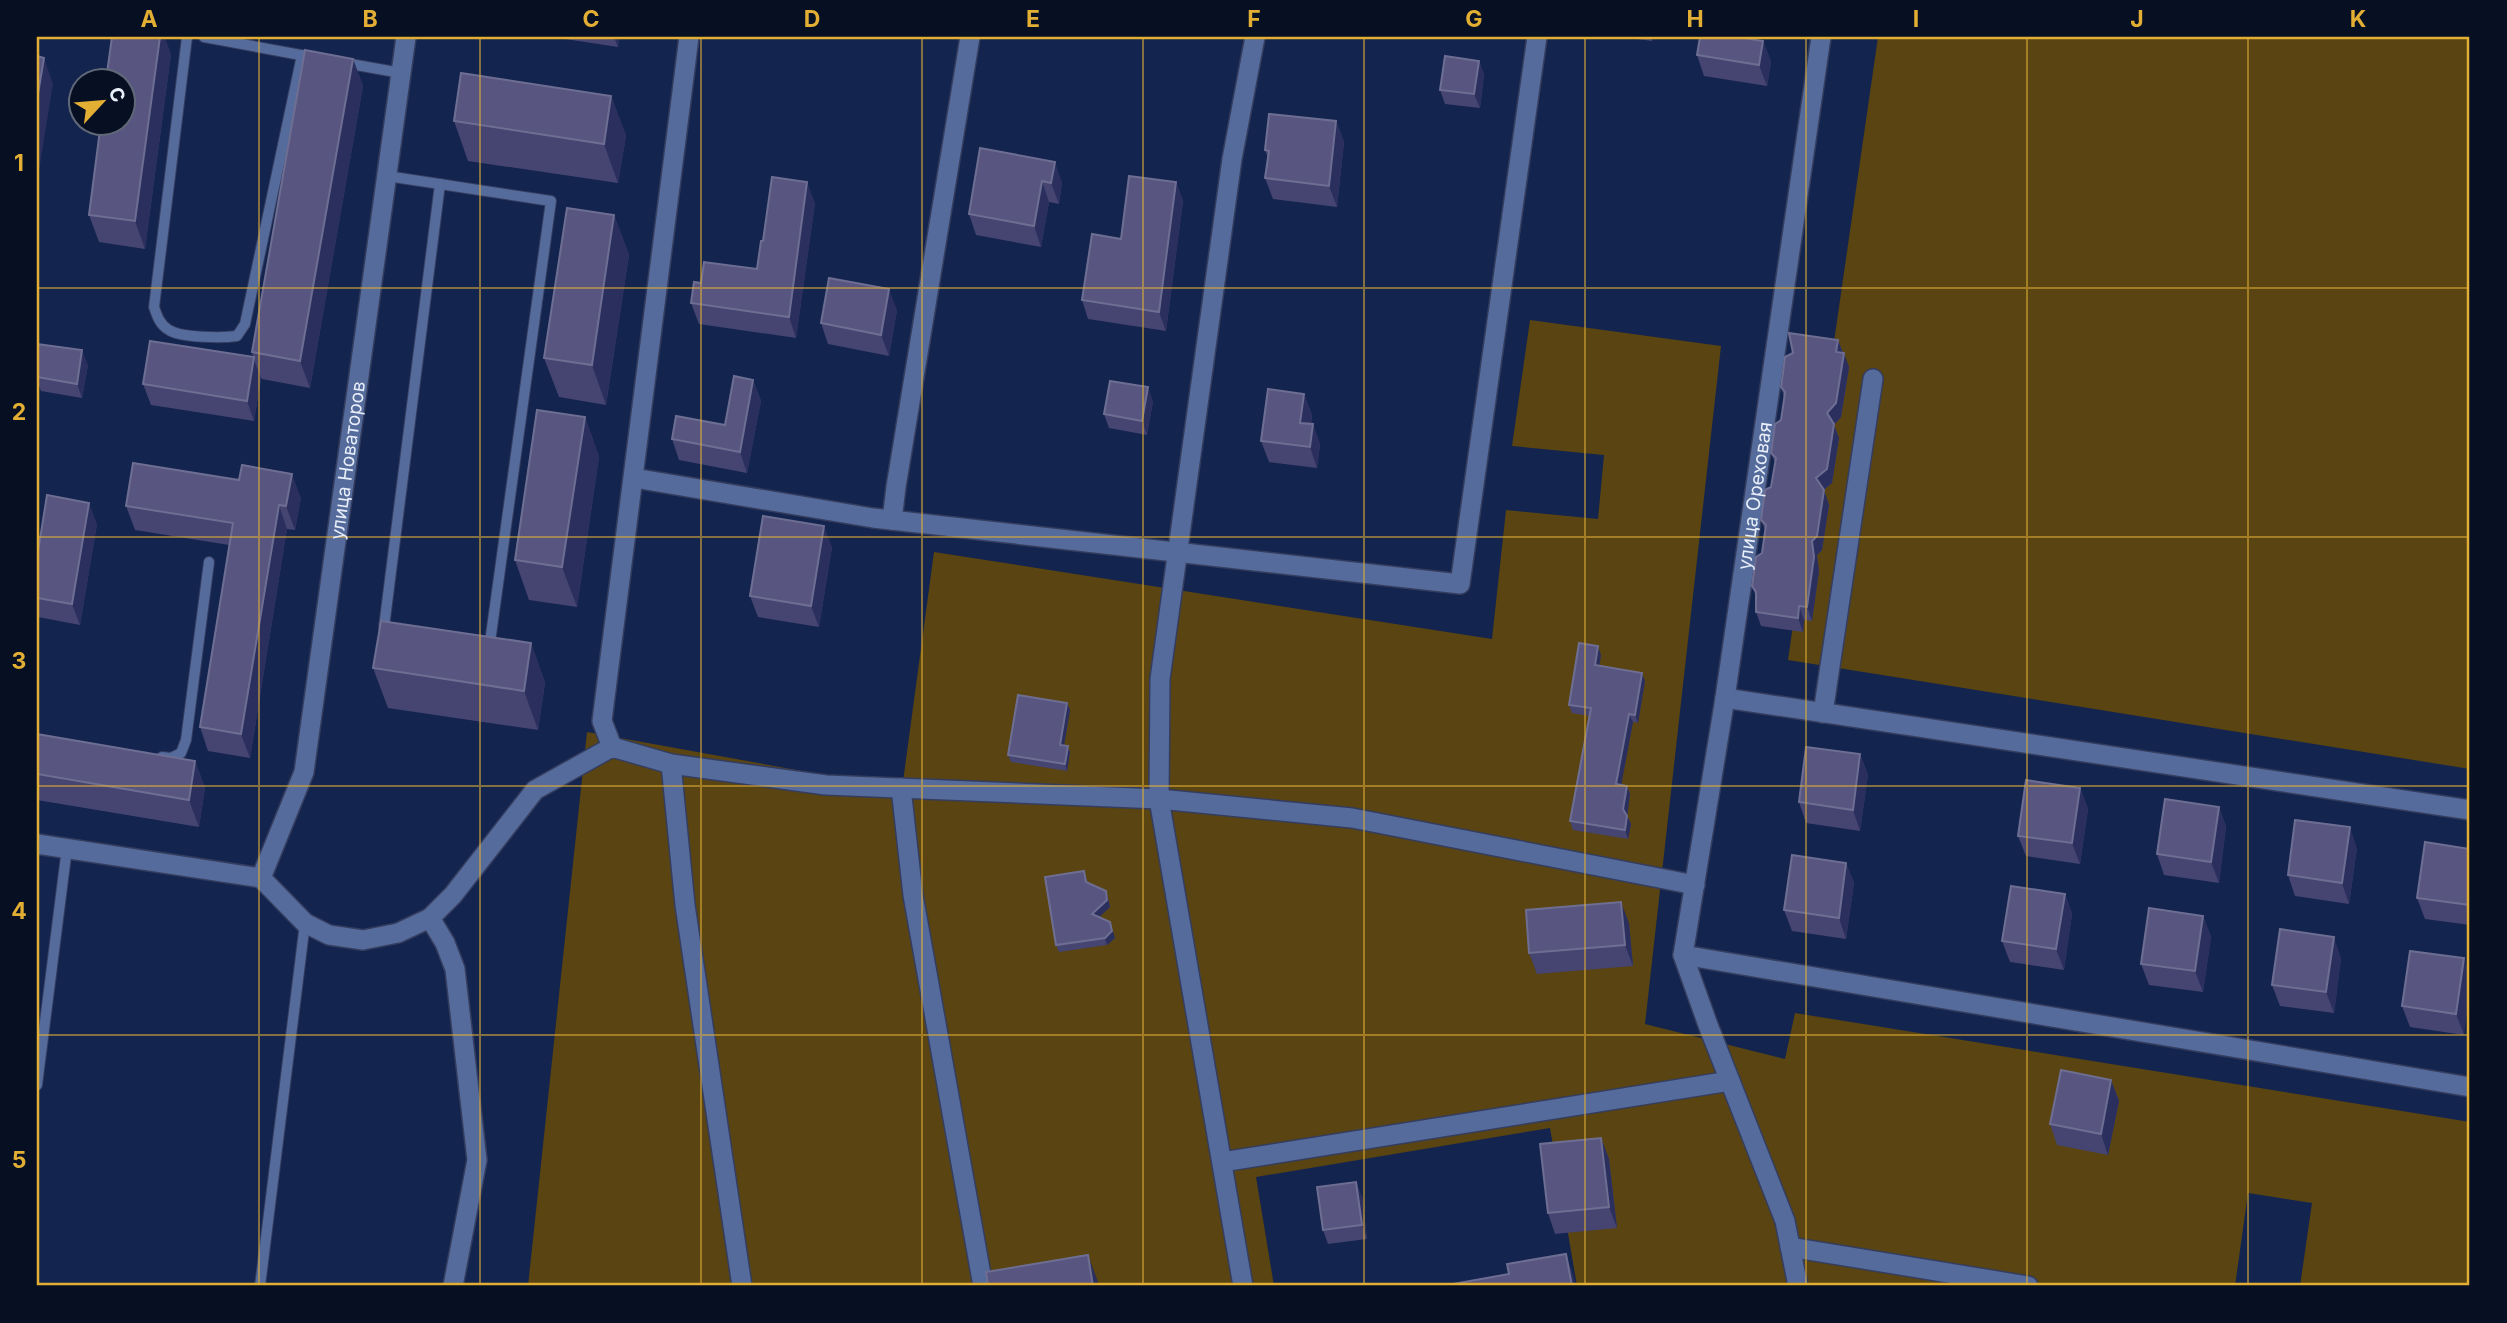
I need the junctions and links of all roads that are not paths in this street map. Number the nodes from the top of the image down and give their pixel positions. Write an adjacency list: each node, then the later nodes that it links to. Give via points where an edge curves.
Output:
1 (187, 37): 9 (lane, via 154,307 159,321 171,332 220,339 237,336 245,324)
2 (204, 37): 9 (lane)
3 (406, 37): 12 (street, улица Новаторов)
4 (689, 37): 16 (street)
5 (970, 37): 17 (street)
6 (1255, 37): 18 (street, via 1232,159)
7 (1537, 37): 18 (street, via 1460,584)
8 (1821, 37): 22 (street, улица Ореховая)
9 (302, 55): 10 (lane)
10 (315, 57)
11 (339, 62): 12 (lane)
12 (401, 73): 13 (street, улица Новаторов)
13 (387, 176): 14 (lane); 32 (street, улица Новаторов, via 304,772)
14 (440, 184): 20 (lane, via 384,626); 21 (lane, via 551,201 490,642)
15 (1873, 379): 23 (street)
16 (634, 478): 17 (street); 24 (street, via 602,721)
17 (892, 520): 18 (street)
18 (1178, 552): 28 (street, via 1160,679)
19 (209, 562): 25 (lane, via 186,740 181,753 171,758)
20 (397, 628)
21 (477, 640)
22 (1725, 698): 23 (street); 33 (street, улица Ореховая)
23 (1823, 713): 29 (street)
24 (612, 747): 26 (street); 34 (street, via 535,790)
25 (146, 755)
26 (671, 765): 27 (street, via 826,785); 44 (street, via 685,905)
27 (901, 788): 28 (street); 45 (street, via 913,895)
28 (1159, 799): 33 (street, via 1352,818); 40 (street)
29 (2470, 810)
30 (37, 844): 31 (street)
31 (67, 848): 32 (street); 38 (lane)
32 (261, 878): 35 (street)
33 (1695, 885): 36 (street, улица Ореховая)
34 (430, 918): 35 (street, via 398,933 363,940 329,935); 43 (street, via 455,969 477,1160)
35 (305, 923): 42 (lane)
36 (1683, 955): 37 (street); 39 (street)
37 (1730, 1081): 40 (street); 41 (street, via 1785,1221)
38 (37, 1085)
39 (2470, 1087)
40 (1222, 1162): 46 (street)
41 (1790, 1247): 47 (street); 48 (street)
42 (260, 1286)
43 (453, 1286)
44 (742, 1286)
45 (983, 1286)
46 (1243, 1286)
47 (1798, 1286)
48 (2028, 1286)

